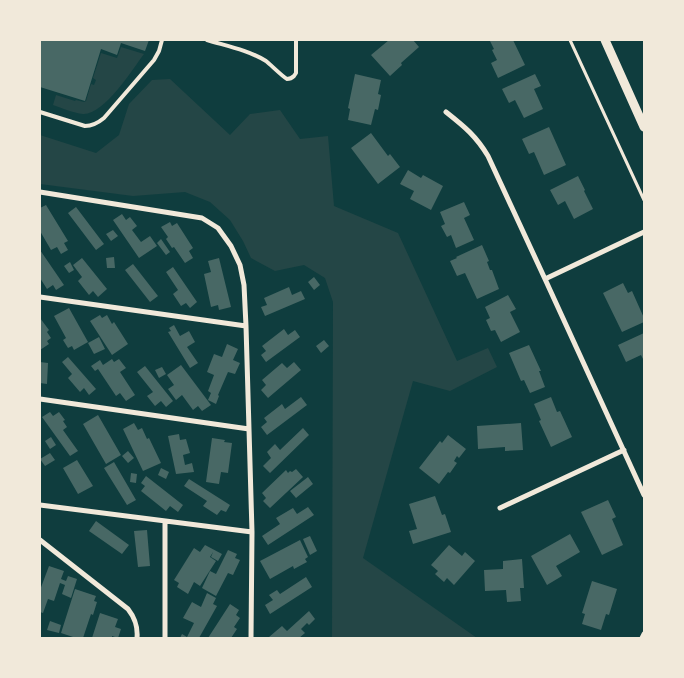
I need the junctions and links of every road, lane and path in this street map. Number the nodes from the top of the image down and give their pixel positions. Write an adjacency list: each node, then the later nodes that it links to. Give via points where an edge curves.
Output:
1 (162, 40): 6 (lane, via 154,60 100,122 85,126)
2 (207, 40): 3 (lane, via 257,56 289,79 296,73)
3 (296, 40)
4 (570, 40): 10 (path)
5 (605, 40): 8 (street)
6 (40, 112)
7 (446, 112): 12 (street, via 467,128 488,156)
8 (644, 127)
9 (40, 192): 14 (street, via 202,218 218,228 240,265)
10 (644, 200)
11 (644, 232): 12 (street)
12 (546, 279): 17 (street)
13 (40, 297): 14 (street)
14 (246, 326): 16 (street)
15 (40, 399): 16 (street)
16 (249, 429): 22 (street)
17 (624, 450): 18 (street); 20 (street)
18 (644, 494)
19 (40, 505): 21 (street)
20 (500, 508)
21 (165, 521): 22 (street); 26 (street)
22 (252, 532): 27 (street)
23 (40, 540): 25 (street, via 128,609 136,622)
24 (644, 634): 28 (street)
25 (137, 638)
26 (165, 638)
27 (251, 638)
28 (642, 638)

